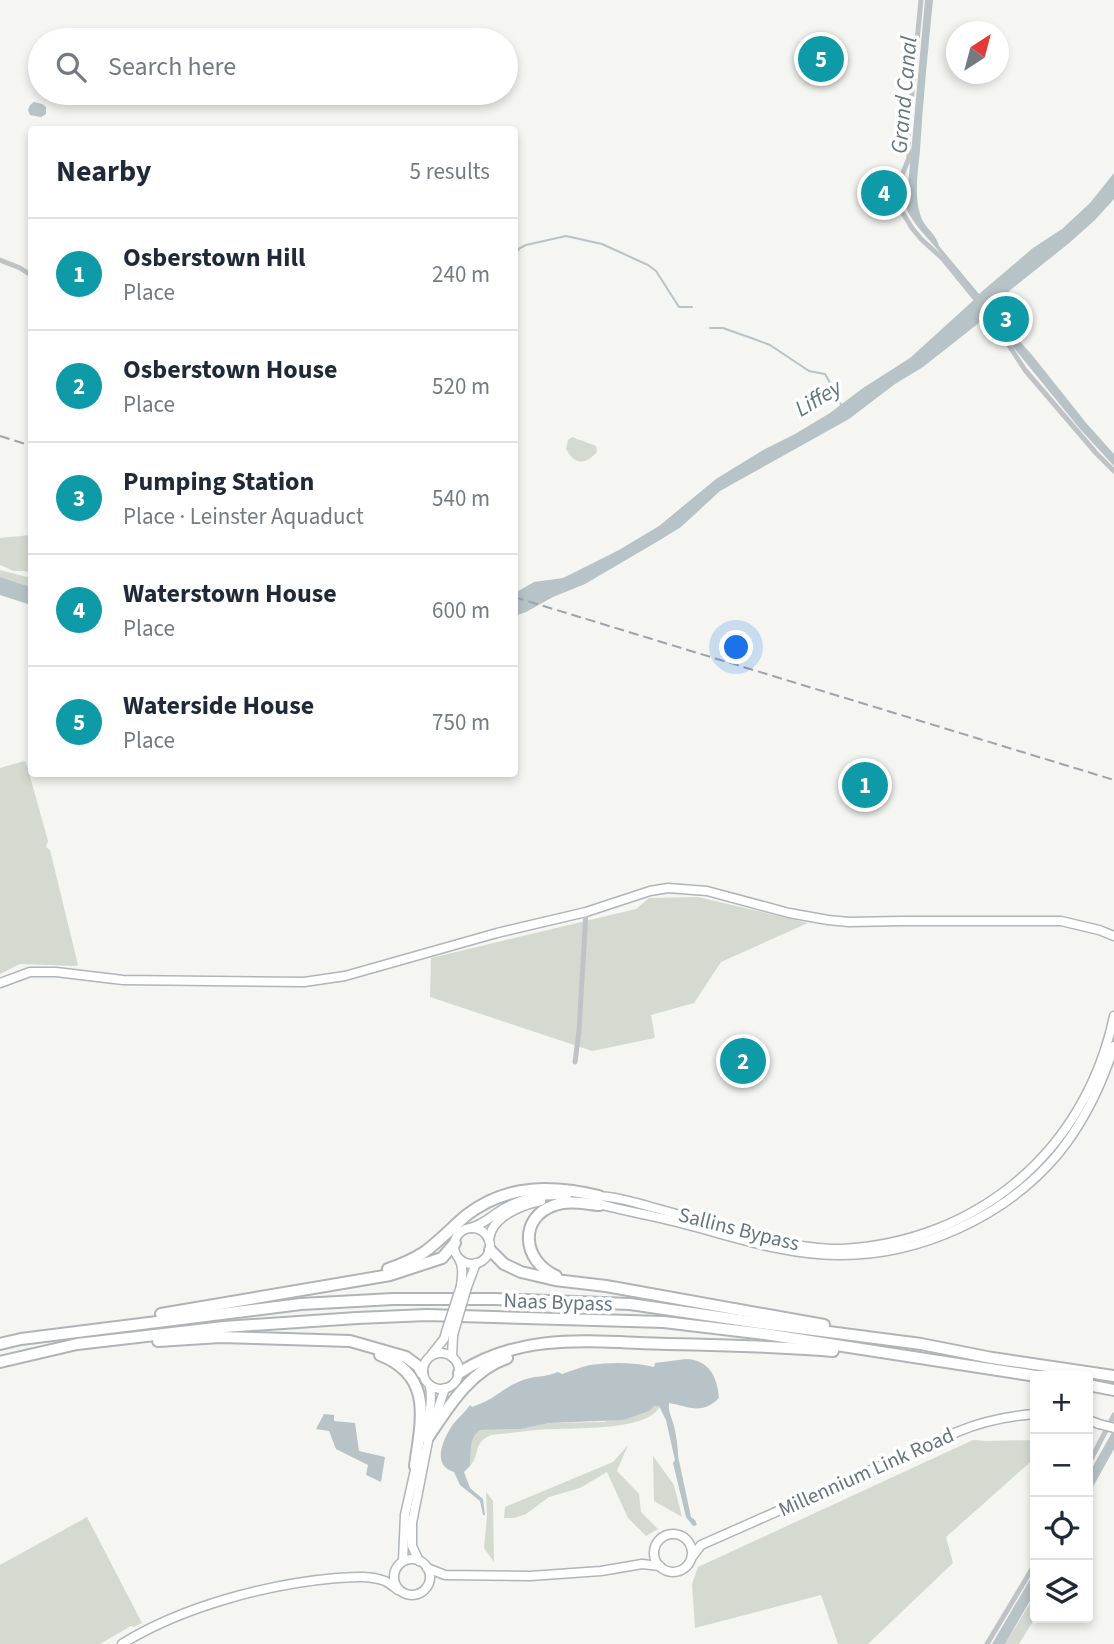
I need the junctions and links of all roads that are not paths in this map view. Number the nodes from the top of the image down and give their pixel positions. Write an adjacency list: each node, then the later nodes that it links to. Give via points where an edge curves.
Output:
1 (921, 0): 4 (street, via 909,158 898,200 901,210 997,327 1026,370)
2 (0, 260): 3 (street)
3 (28, 273)
4 (1114, 471)
5 (586, 912): 6 (main road, via 650,891 685,888 828,920 1061,921); 7 (main road, via 321,980 123,980 30,972); 10 (street)
6 (1114, 936)
7 (0, 983)
8 (1114, 1016): 11 (main road, Sallins Bypass, via 1101,1063 1084,1100 1054,1144 1029,1172 993,1200 964,1218 921,1235 868,1247 804,1246 635,1203)
9 (1114, 1046): 11 (main road, Sallins Bypass, via 1087,1109 1045,1168 984,1216 912,1246 866,1254 803,1253)
10 (575, 1062)
11 (600, 1200): 12 (main road, Sallins Bypass, via 533,1197); 14 (main road, Sallins Bypass, via 537,1202 497,1221); 17 (highway, via 553,1188 511,1193 470,1212 424,1252); 18 (highway, via 557,1204 540,1213 530,1231 530,1252 538,1264)
12 (470, 1228): 13 (main road); 14 (main road, via 482,1231)
13 (455, 1243): 15 (main road); 17 (highway, via 442,1258)
14 (489, 1245): 16 (main road, via 485,1258); 18 (highway, via 504,1264 521,1272)
15 (458, 1257): 16 (main road); 19 (main road)
16 (476, 1263): 19 (main road)
17 (356, 1281): 20 (highway)
18 (580, 1283): 28 (highway, via 856,1330)
19 (464, 1287): 21 (main road, bridge)
20 (90, 1330): 23 (highway, Naas Bypass); 28 (highway, Naas Bypass, via 301,1304 393,1299 630,1304 921,1344)
21 (449, 1333): 25 (main road); 26 (main road)
22 (334, 1340): 27 (highway, via 220,1337); 29 (highway, via 396,1353); 43 (highway, via 394,1361 416,1385 422,1413)
23 (0, 1344)
24 (539, 1345): 28 (highway, via 590,1340 758,1346); 30 (highway, via 488,1357); 41 (highway, via 475,1375)
25 (432, 1354): 26 (main road); 29 (main road)
26 (452, 1356): 30 (main road)
27 (0, 1362): 28 (highway, Naas Bypass, via 77,1344 211,1329 427,1315 664,1322)
28 (990, 1363): 31 (highway, Naas Bypass); 32 (highway, Naas Bypass)
29 (422, 1373): 33 (main road)
30 (459, 1373): 35 (main road)
31 (1030, 1374)
32 (1114, 1376)
33 (430, 1386): 35 (main road); 43 (main road, via 431,1406)
34 (1093, 1386): 36 (highway)
35 (445, 1388): 41 (main road)
36 (1113, 1390)
37 (1030, 1414): 45 (main road, Millennium Link Road, via 966,1428)
38 (1114, 1415): 42 (street)
39 (1093, 1422): 40 (main road, bridge)
40 (1114, 1428)
41 (429, 1436): 49 (main road, via 412,1523 412,1546)
42 (1093, 1455)
43 (415, 1466): 48 (main road, via 405,1515)
44 (689, 1542): 45 (main road); 46 (main road, via 676,1535 665,1536); 47 (main road)
45 (701, 1545): 47 (main road, Millennium Link Road)
46 (654, 1553): 50 (main road); 51 (main road)
47 (692, 1557): 51 (main road, via 680,1571)
48 (403, 1561): 49 (main road); 53 (main road)
49 (419, 1561): 52 (main road)
50 (642, 1563): 51 (main road); 55 (main road, via 541,1575)
51 (660, 1566)
52 (427, 1568): 55 (main road); 57 (main road)
53 (395, 1569): 56 (main road); 58 (main road, via 393,1580)
54 (1030, 1572): 60 (street)
55 (445, 1575): 57 (main road)
56 (371, 1578): 58 (main road); 59 (main road, via 311,1580 215,1602)
57 (429, 1584): 58 (main road, via 418,1595)
58 (398, 1590)
59 (122, 1644)
60 (987, 1644)

